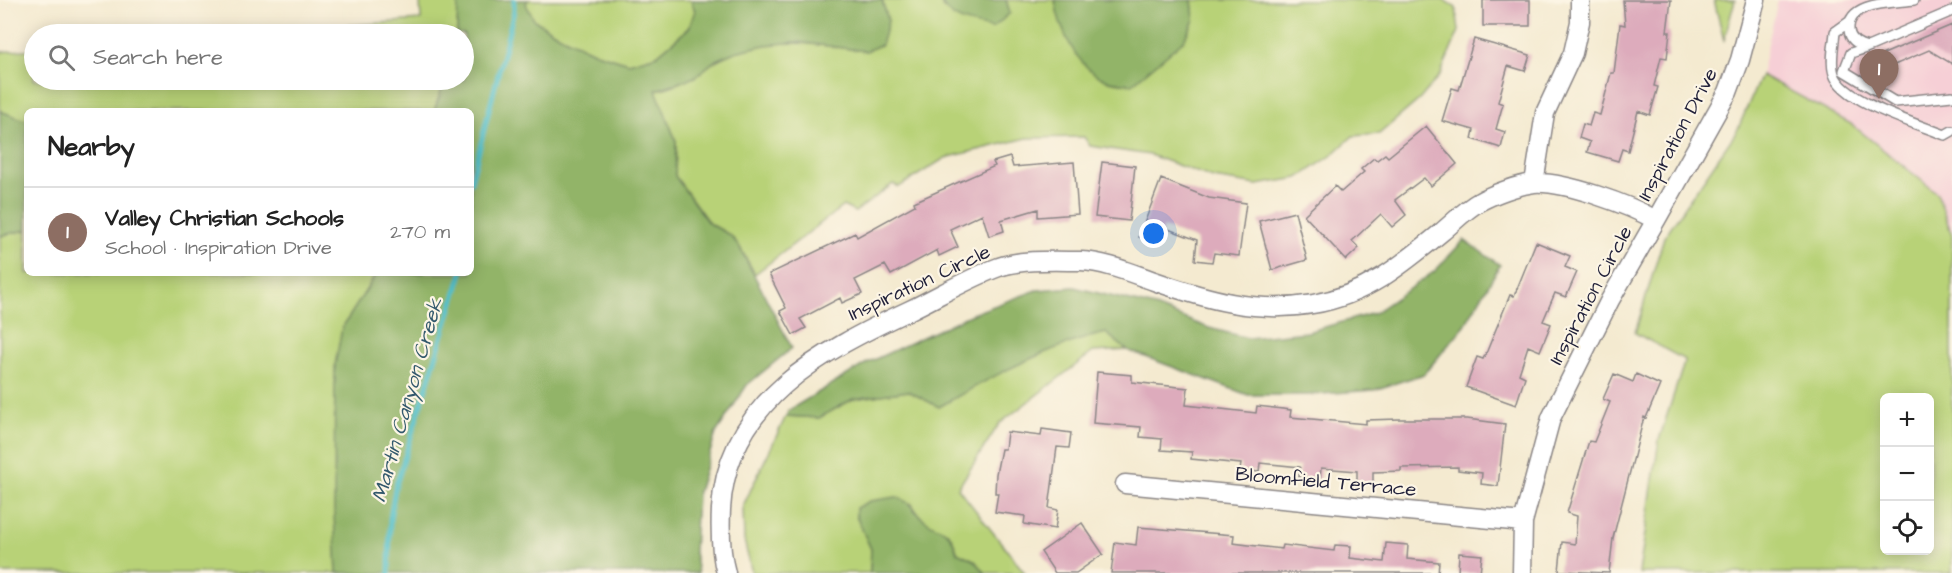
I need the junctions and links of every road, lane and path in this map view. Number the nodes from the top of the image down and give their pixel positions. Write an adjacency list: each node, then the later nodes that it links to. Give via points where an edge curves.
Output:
1 (1580, 0): 9 (street, via 1573,53 1545,114)
2 (1756, 0): 10 (street, Inspiration Drive, via 1728,92)
3 (1914, 0): 5 (lane, via 1868,6 1854,13)
4 (1952, 11): 6 (lane)
5 (1849, 22): 6 (lane, via 1850,34 1857,44); 8 (lane, via 1834,32 1833,72 1840,86 1894,115 1945,135)
6 (1868, 47): 7 (lane, via 1851,52 1844,71 1895,102)
7 (1952, 96)
8 (1952, 130)
9 (1534, 183): 10 (street, Inspiration Circle, via 1562,186 1632,207); 13 (street, Inspiration Circle, via 1479,202 1380,280 1353,294 1313,304 1246,307 1207,300 1127,271 1050,261 1001,267 854,336 786,381 739,438 722,492 720,541)
10 (1656, 220): 12 (street, Inspiration Circle, via 1610,300 1551,418)
11 (1125, 484): 12 (street, Bloomfield Terrace)
12 (1523, 522): 14 (street, Inspiration Circle)
13 (726, 573)
14 (1522, 573)

